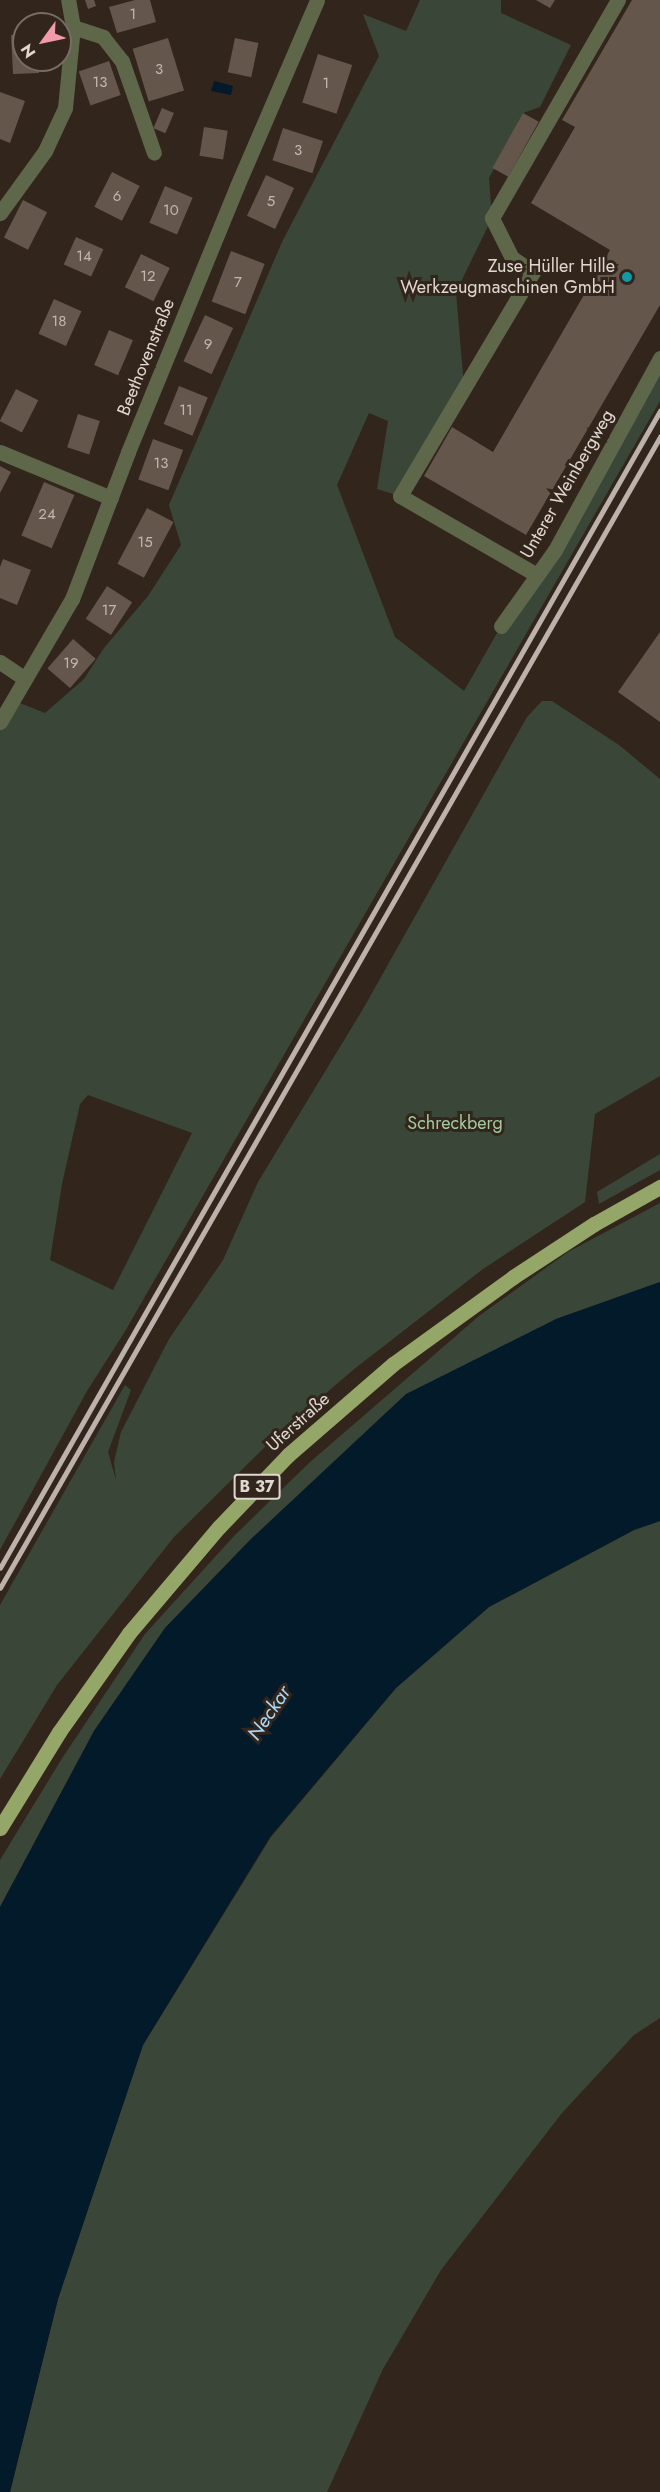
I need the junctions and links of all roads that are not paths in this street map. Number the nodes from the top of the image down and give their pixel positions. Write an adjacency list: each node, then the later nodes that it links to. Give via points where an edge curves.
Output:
1 (68, 0): 4 (street)
2 (317, 0): 9 (street, Beethovenstraße)
3 (618, 0): 10 (street, via 492,218 512,258 533,272 400,496)
4 (73, 27): 5 (street, via 103,37 122,61); 6 (street, via 65,108 45,151)
5 (154, 153)
6 (0, 213)
7 (660, 358): 10 (street, Unterer Weinbergweg, via 578,510)
8 (0, 452): 9 (street)
9 (111, 498): 13 (street, Beethovenstraße, via 72,599)
10 (537, 575): 11 (street, Unterer Weinbergweg)
11 (501, 626)
12 (0, 662): 13 (street)
13 (25, 679): 14 (street, Beethovenstraße)
14 (0, 722)
15 (660, 1187): 16 (main road, Uferstraße / B 37, via 513,1277 393,1364 288,1455 219,1527 129,1633 58,1732)
16 (0, 1828)

